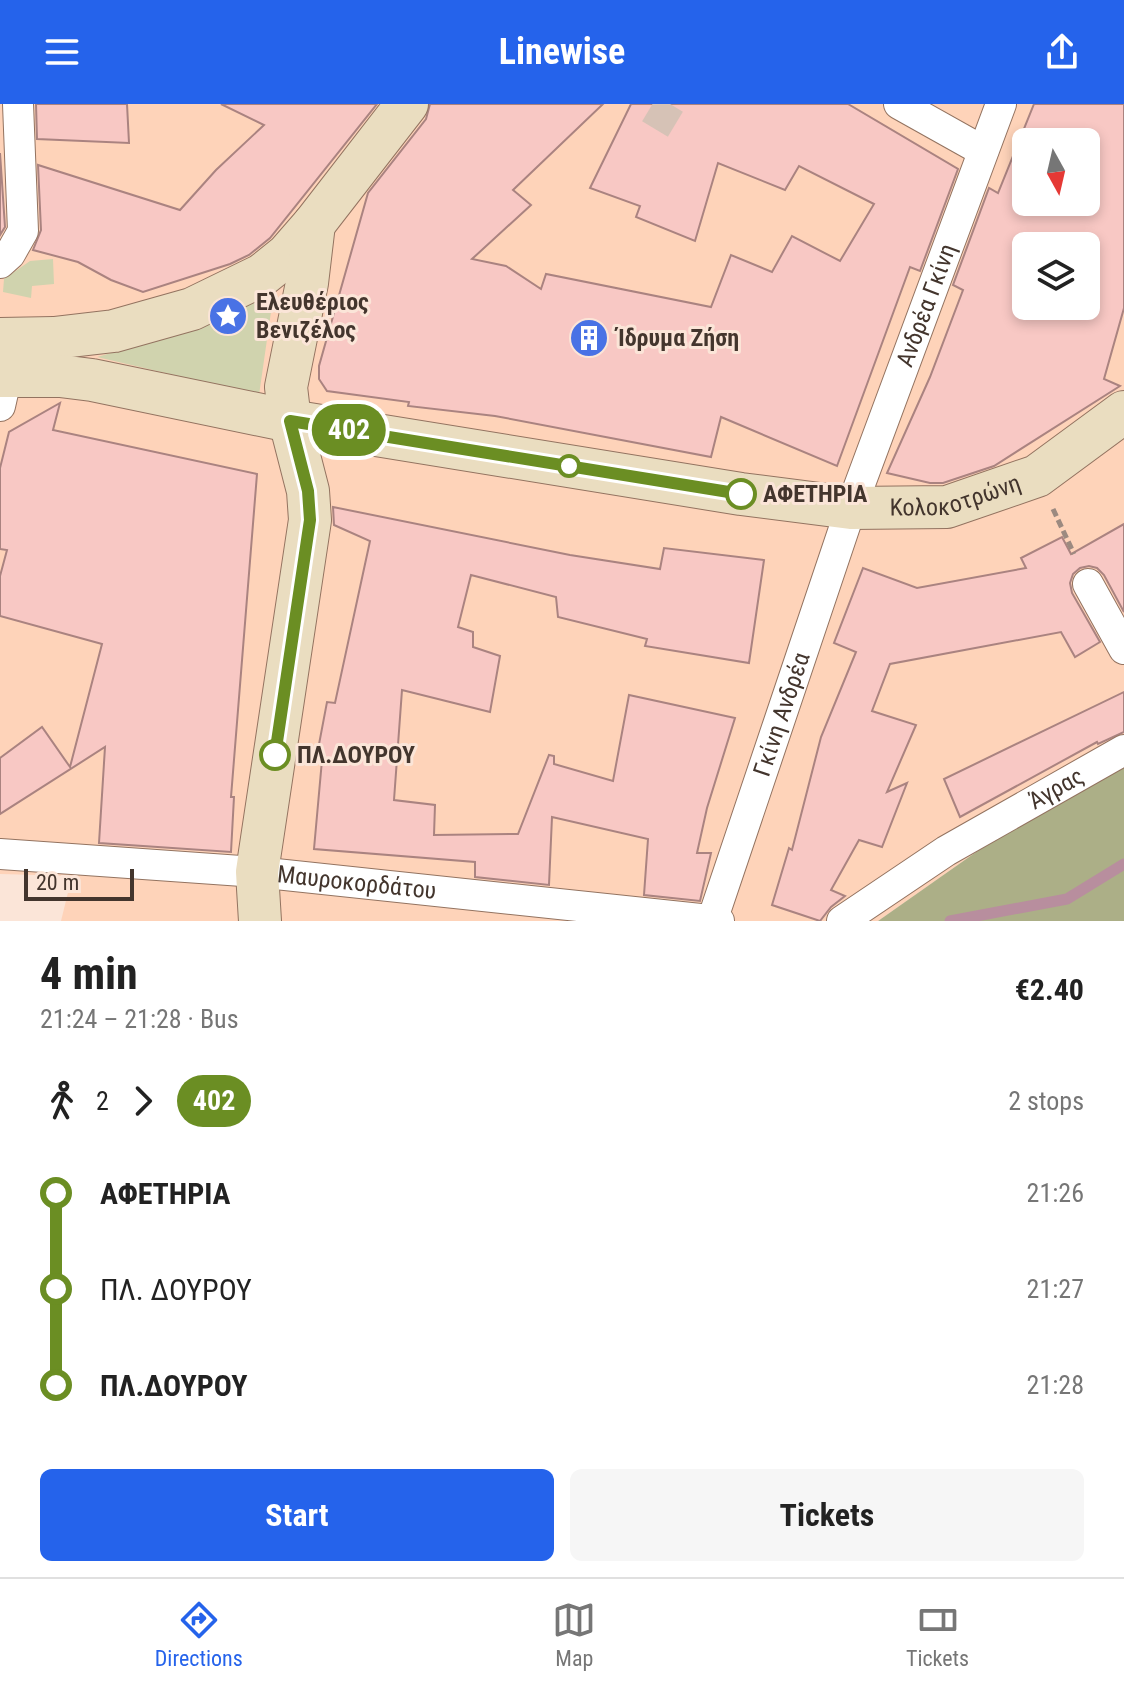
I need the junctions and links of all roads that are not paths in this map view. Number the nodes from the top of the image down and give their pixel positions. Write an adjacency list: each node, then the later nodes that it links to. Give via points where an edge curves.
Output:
1 (18, 104): 7 (street, via 23,231)
2 (407, 104): 6 (main road)
3 (899, 104): 5 (street)
4 (1001, 104): 5 (street, Ανδρέα Γκίνη)
5 (983, 151): 11 (street, Ανδρέα Γκίνη)
6 (314, 224): 8 (main road, via 262,275 192,309 114,331 54,338); 10 (main road, via 286,387)
7 (0, 263)
8 (3, 361): 10 (main road, Κολοκοτρώνη)
9 (1124, 412): 11 (main road, Κολοκοτρώνη, via 1037,476 947,507)
10 (290, 421): 11 (main road, Κολοκοτρώνη); 16 (main road, via 310,520)
11 (851, 508): 17 (street, Γκίνη Ανδρέα)
12 (1088, 584): 13 (street)
13 (1124, 649)
14 (1124, 750): 19 (street, Άγρας, via 946,851)
15 (0, 854): 16 (street, Μαυροκορδάτου)
16 (257, 872): 17 (street, Μαυροκορδάτου); 18 (main road)
17 (715, 920)
18 (260, 921)
19 (842, 921)

